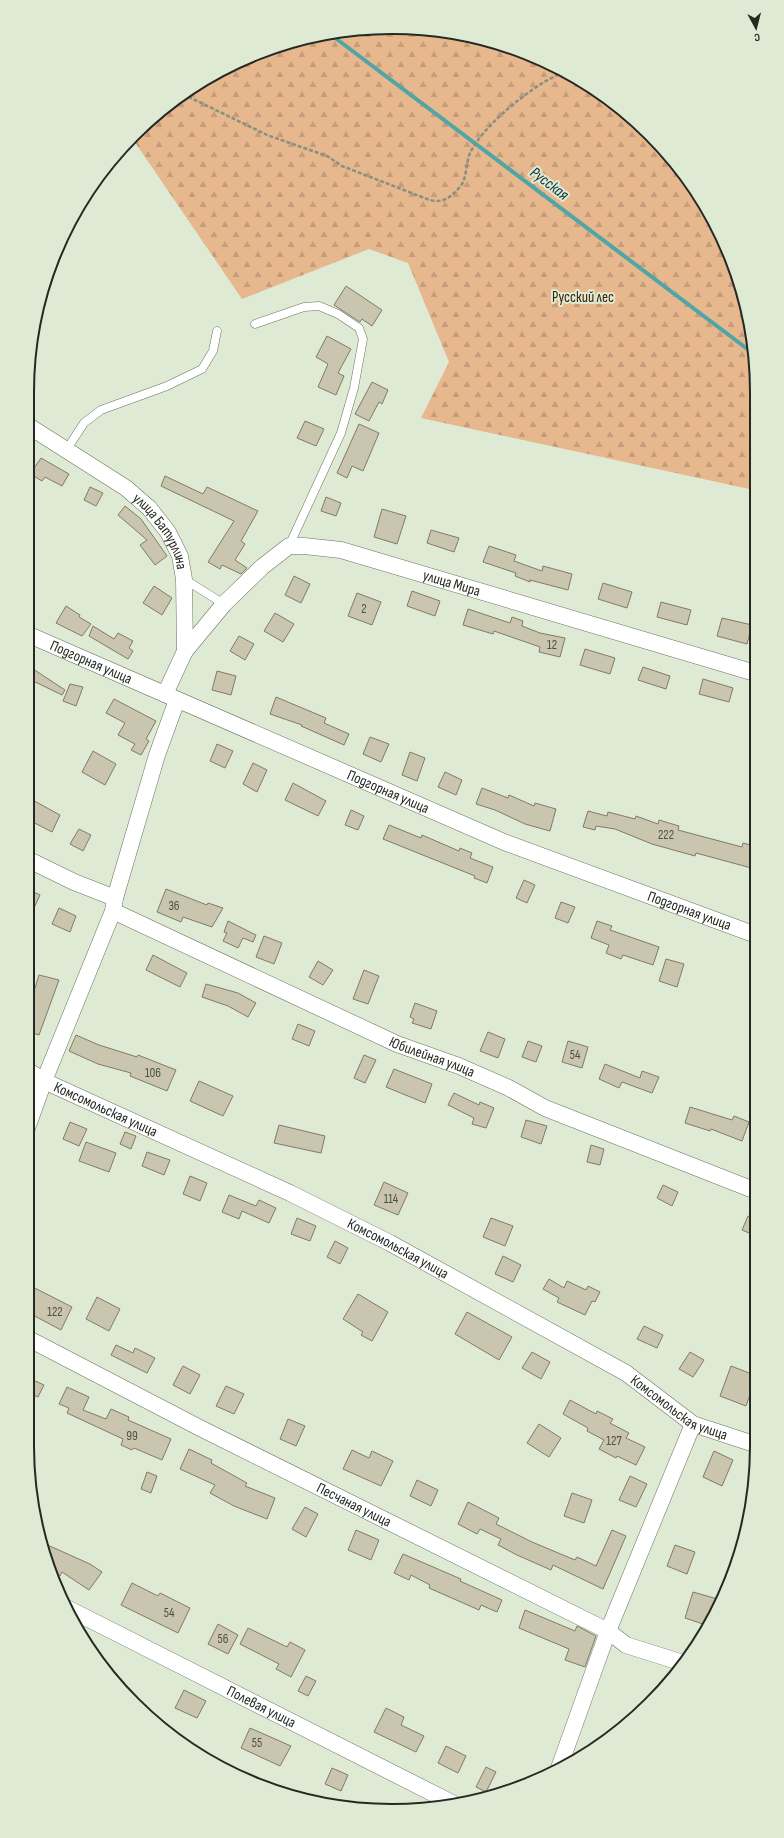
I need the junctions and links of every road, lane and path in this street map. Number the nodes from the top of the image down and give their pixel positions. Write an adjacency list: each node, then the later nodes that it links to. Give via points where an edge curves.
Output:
1 (557, 75): 2 (path, via 510,107 492,125 471,152 463,182 448,198 441,201 427,199 342,166 327,156 267,135)
2 (189, 97)
3 (255, 324): 7 (lane, via 304,307 318,306 338,314 359,328 364,339 341,433)
4 (217, 331): 6 (lane, via 213,352 202,369 167,386 101,410 84,423)
5 (34, 428): 6 (street, улица Батурлина)
6 (67, 449): 8 (street, улица Батурлина, via 126,488 149,508 168,532 180,556)
7 (289, 546): 9 (street, via 262,567); 12 (street, улица Мира, via 340,550)
8 (184, 580): 9 (lane); 11 (street, улица Батурлина)
9 (224, 604): 11 (street)
10 (34, 637): 13 (street, Подгорная улица)
11 (185, 651): 13 (street, улица Батурлина)
12 (750, 672)
13 (171, 697): 15 (street, улица Батурлина); 16 (street, Подгорная улица, via 504,842)
14 (34, 862): 15 (street, Юбилейная улица)
15 (114, 904): 18 (street, улица Батурлина); 20 (street, Юбилейная улица, via 397,1044 509,1088 545,1108)
16 (750, 933)
17 (34, 1075): 18 (street, Комсомольская улица)
18 (44, 1081): 19 (street, улица Батурлина); 22 (street, Комсомольская улица, via 290,1192 390,1243 626,1373)
19 (34, 1109)
20 (750, 1189)
21 (34, 1342): 25 (street, Песчаная улица, via 208,1432)
22 (692, 1424): 23 (street, Комсомольская улица); 25 (street)
23 (750, 1444)
24 (75, 1612): 28 (street, Полевая улица)
25 (608, 1631): 26 (street, Песчаная улица, via 626,1646); 27 (street)
26 (678, 1661)
27 (562, 1761)
28 (446, 1800)

